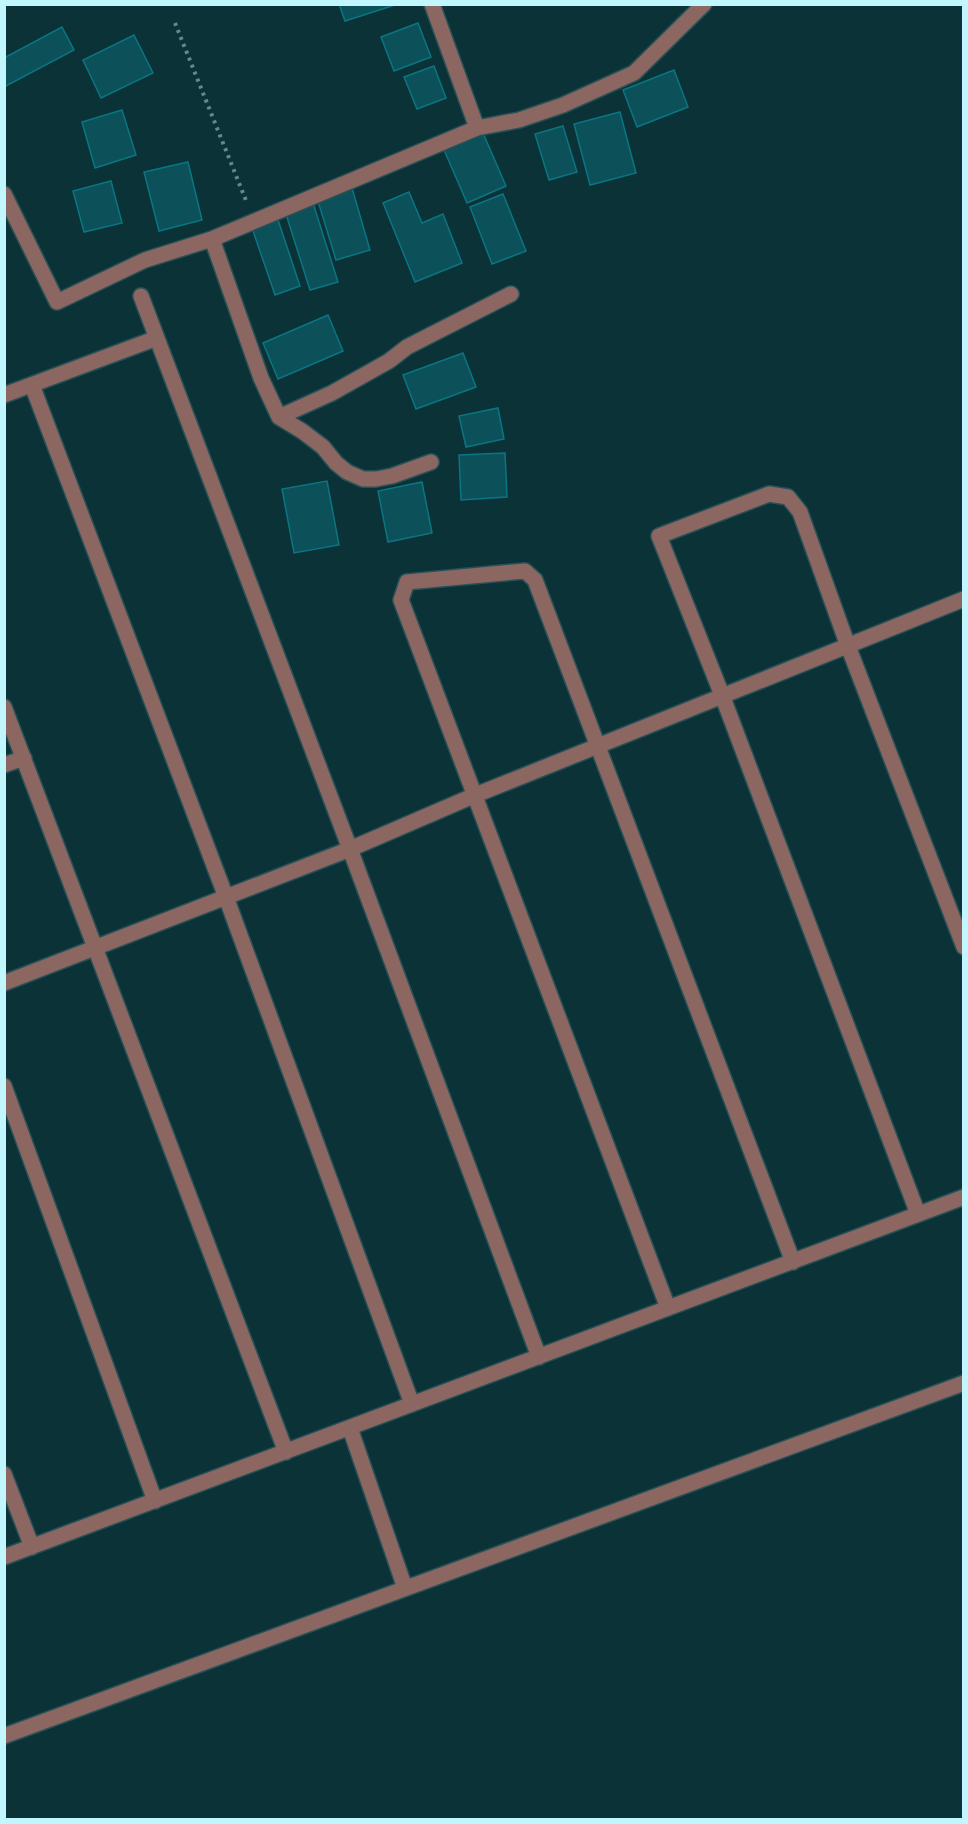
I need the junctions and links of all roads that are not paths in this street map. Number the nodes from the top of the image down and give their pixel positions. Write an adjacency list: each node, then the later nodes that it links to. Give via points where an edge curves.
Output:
1 (432, 4): 3 (street)
2 (704, 4): 3 (street, via 634,72 563,105 519,120)
3 (477, 128): 5 (street)
4 (4, 194): 5 (street, via 57,302 145,260)
5 (212, 239): 11 (street, via 261,378)
6 (511, 294): 11 (street, via 407,346 340,389)
7 (141, 296): 8 (street)
8 (157, 338): 9 (street); 21 (street)
9 (32, 385): 10 (street); 22 (street)
10 (4, 395)
11 (279, 417): 12 (street, via 302,430 347,472 363,478 393,476)
12 (431, 462)
13 (963, 599): 14 (street)
14 (848, 646): 15 (street); 15 (street, via 800,512 788,497 769,494 659,536); 23 (street)
15 (722, 695): 17 (street); 28 (street)
16 (4, 707): 18 (street)
17 (597, 747): 20 (street); 20 (street, via 535,580 525,571 407,582 401,600); 29 (street)
18 (24, 758): 19 (street); 24 (street)
19 (4, 765)
20 (474, 796): 21 (street); 30 (street)
21 (350, 849): 22 (street); 31 (street)
22 (226, 897): 24 (street); 33 (street)
23 (963, 947)
24 (95, 948): 25 (street); 35 (street)
25 (4, 983)
26 (4, 1086): 37 (street)
27 (963, 1197): 28 (street)
28 (918, 1214): 29 (street)
29 (793, 1262): 30 (street)
30 (668, 1308): 31 (street)
31 (539, 1357): 33 (street)
32 (963, 1383): 40 (street)
33 (412, 1404): 34 (street)
34 (350, 1428): 35 (street); 40 (street)
35 (286, 1452): 37 (street)
36 (4, 1474): 38 (street)
37 (155, 1501): 38 (street)
38 (32, 1547): 39 (street)
39 (4, 1557)
40 (405, 1588): 41 (street)
41 (4, 1736)

